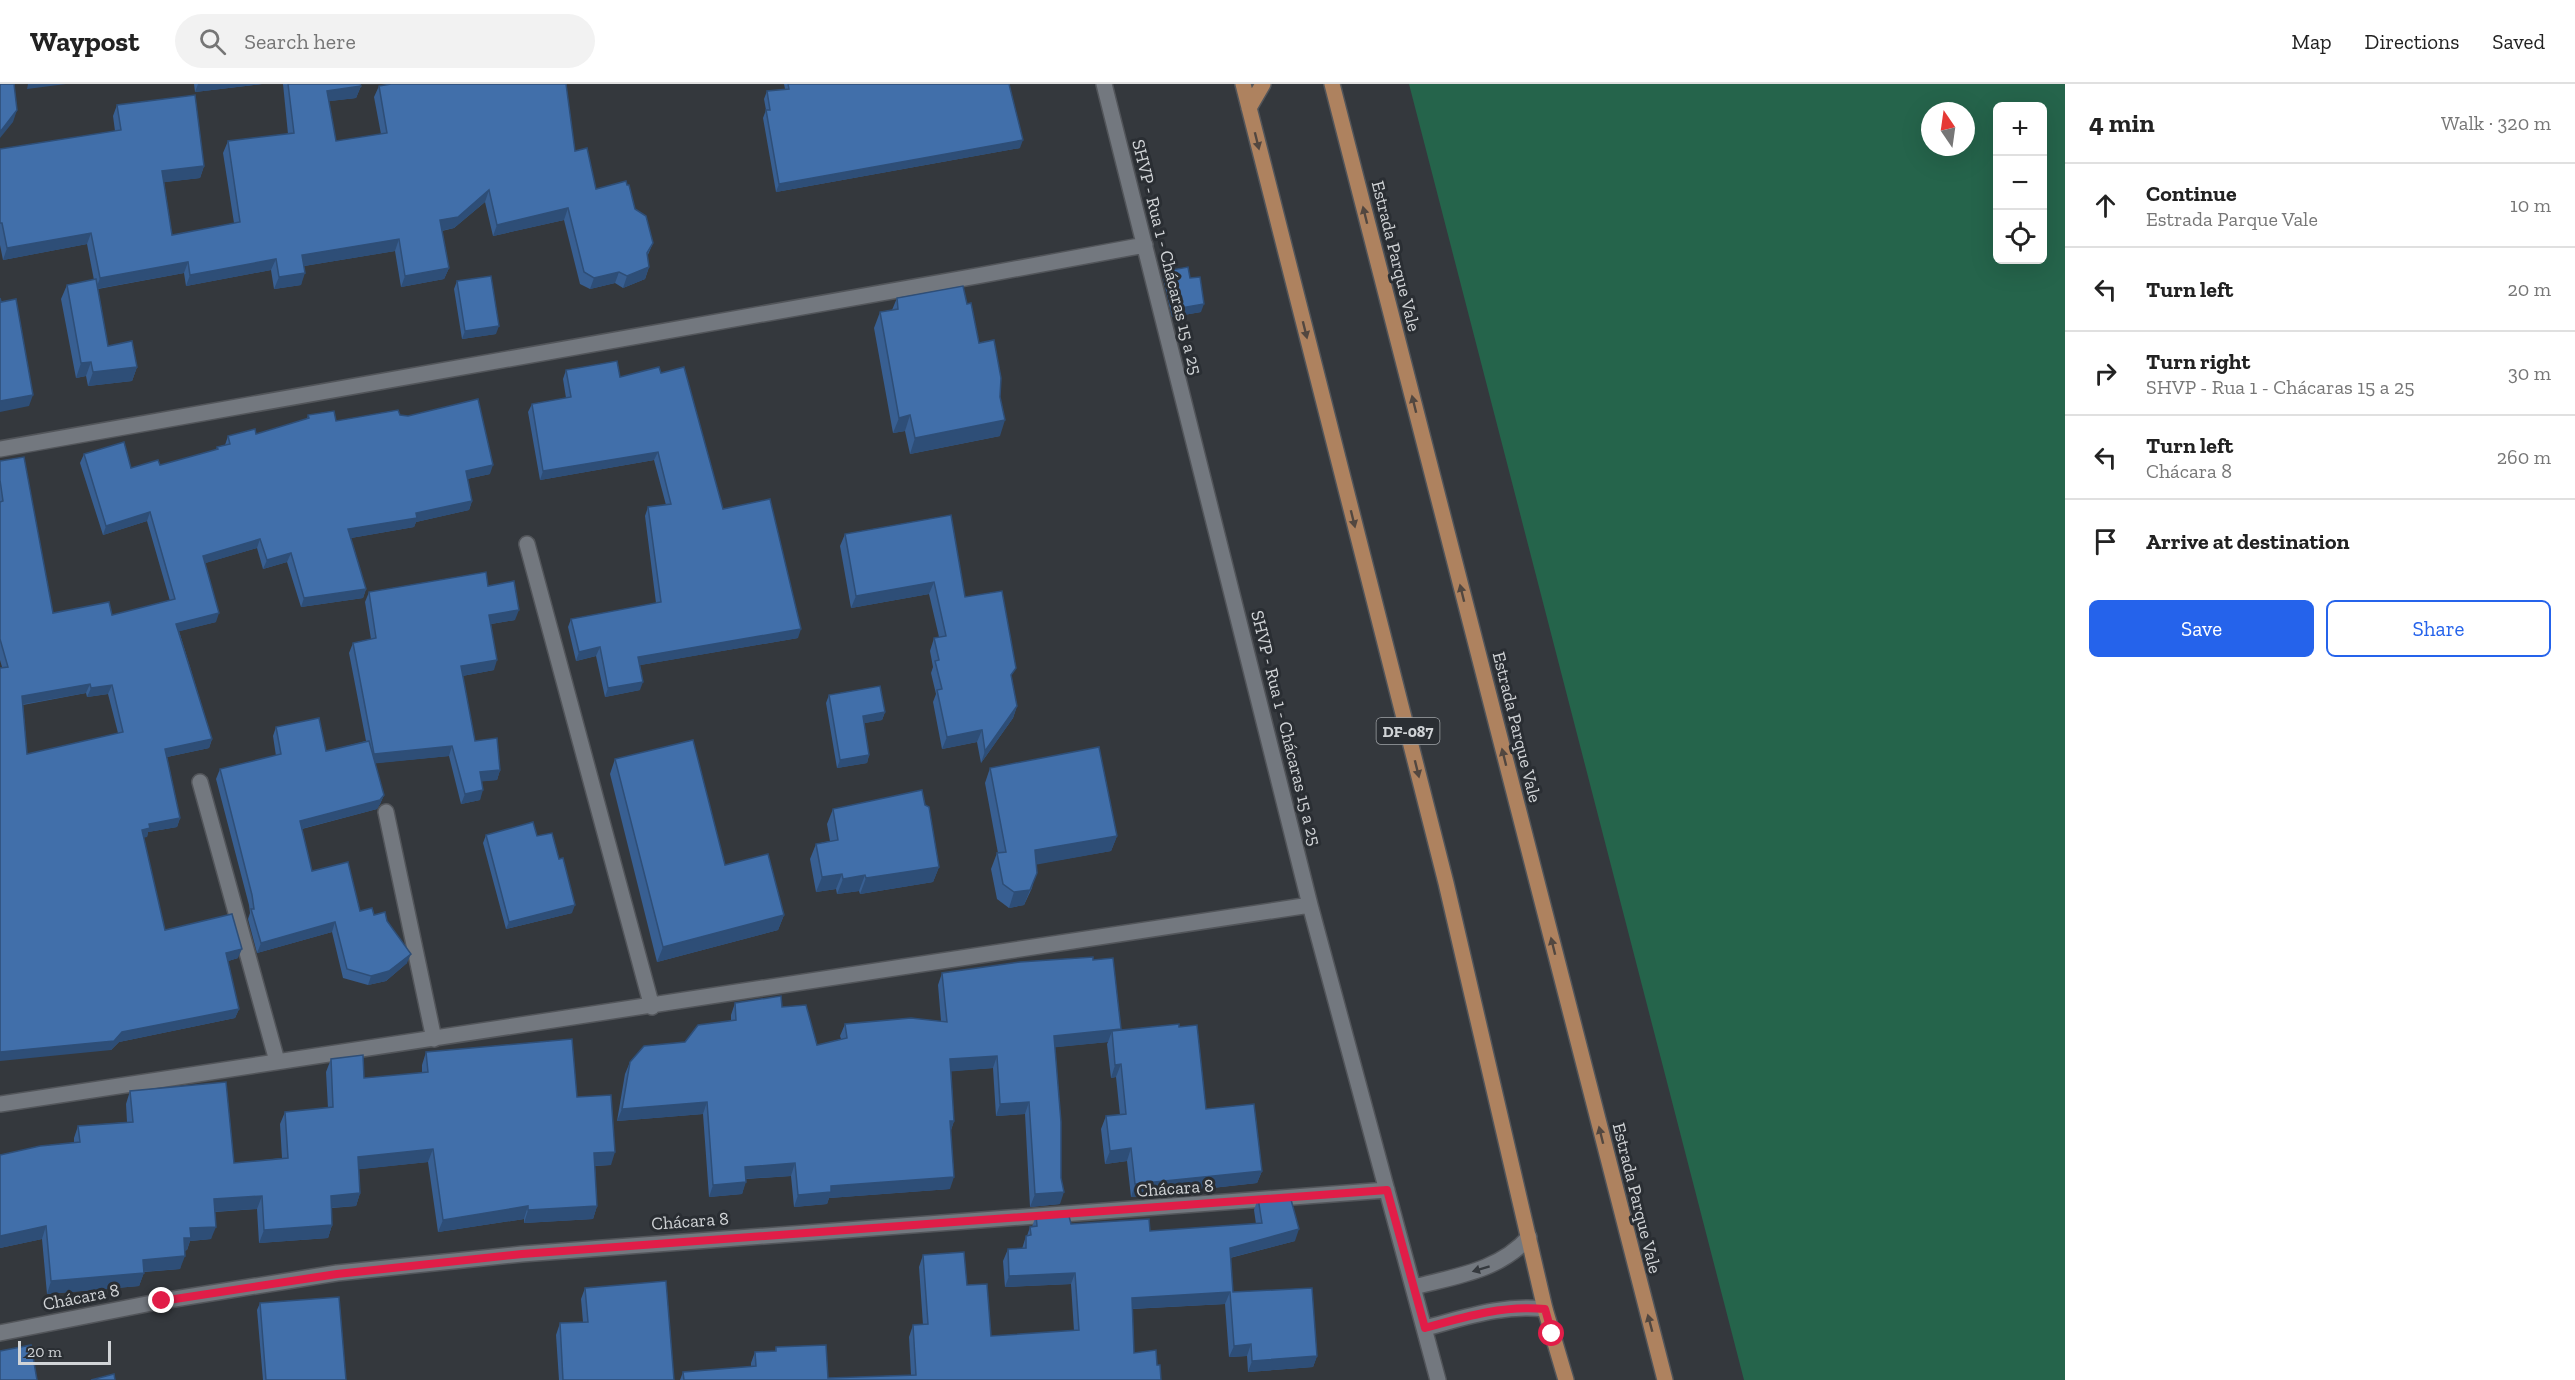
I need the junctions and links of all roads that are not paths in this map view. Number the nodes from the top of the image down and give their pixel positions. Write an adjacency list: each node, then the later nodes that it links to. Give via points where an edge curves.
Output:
1 (1104, 84): 6 (street, SHVP - Rua 1 - Chácaras 15 a 25)
2 (1243, 84): 5 (main road, DF-087)
3 (1263, 84): 5 (main road)
4 (1332, 84): 24 (main road, Estrada Parque Vale, one-way to 4)
5 (1248, 108): 17 (main road, DF-087, one-way to 17, via 1443,871)
6 (1145, 245): 7 (street, via 803,309 456,366); 11 (street, SHVP - Rua 1 - Chácaras 15 a 25)
7 (0, 449)
8 (527, 544): 12 (street)
9 (200, 783): 14 (street)
10 (386, 812): 13 (street)
11 (1310, 905): 12 (street); 16 (street, SHVP - Rua 1 - Chácaras 15 a 25)
12 (652, 1007): 13 (street)
13 (434, 1039): 14 (street)
14 (277, 1061): 15 (street)
15 (0, 1104)
16 (1387, 1190): 18 (street, SHVP - Rua 1 - Chácaras 15 a 25); 21 (street, Chácara 8, via 522,1254 337,1274 162,1301)
17 (1528, 1237): 18 (street, one-way to 18, via 1514,1253 1495,1264); 19 (main road, DF-087)
18 (1414, 1287): 20 (street, SHVP - Rua 1 - Chácaras 15 a 25)
19 (1545, 1309): 20 (street, via 1496,1310); 23 (main road, DF-087)
20 (1425, 1328): 22 (street, SHVP - Rua 1 - Chácaras 15 a 25)
21 (0, 1333)
22 (1438, 1380)
23 (1566, 1380)
24 (1665, 1380)

